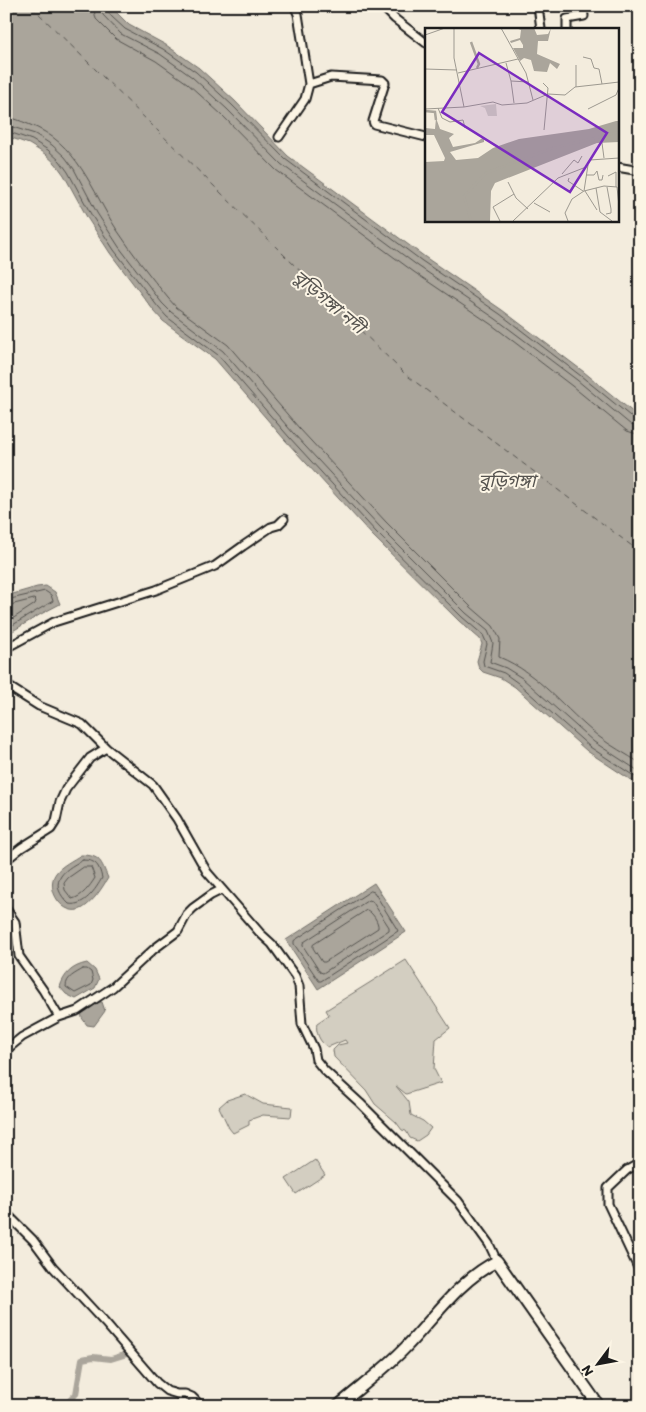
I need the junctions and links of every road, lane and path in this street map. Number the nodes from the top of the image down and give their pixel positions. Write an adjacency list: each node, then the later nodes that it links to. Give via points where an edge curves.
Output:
1 (382, 6): 7 (street)
2 (538, 6): 5 (street)
3 (583, 6): 6 (street, via 584,16 567,19)
4 (296, 7): 8 (street)
5 (541, 28)
6 (567, 28)
7 (425, 42)
8 (309, 84): 9 (street, via 305,99); 10 (street, via 331,77 382,80 385,83 374,124)
9 (279, 137)
10 (425, 137)
11 (618, 167): 12 (street)
12 (640, 171)
13 (284, 519): 14 (street, via 215,566 156,590 54,622)
14 (6, 648)
15 (6, 685): 16 (street, via 39,706 82,724)
16 (106, 748): 17 (street, via 90,758 66,789 50,829); 18 (street, via 153,785)
17 (6, 860)
18 (221, 890): 20 (street, via 193,908 178,931 112,987 77,1011); 24 (street, via 272,944 295,976 299,986 302,1024 316,1060 458,1201)
19 (6, 909): 20 (street, via 16,922 19,956)
20 (58, 1017): 21 (street)
21 (6, 1050)
22 (640, 1163): 25 (street, via 627,1170 608,1188 607,1193 608,1204)
23 (6, 1213): 26 (street, via 157,1383 167,1391 186,1394)
24 (497, 1261): 27 (street, via 484,1267 460,1287 392,1361); 28 (street)
25 (640, 1272)
26 (201, 1406)
27 (338, 1406)
28 (599, 1406)

